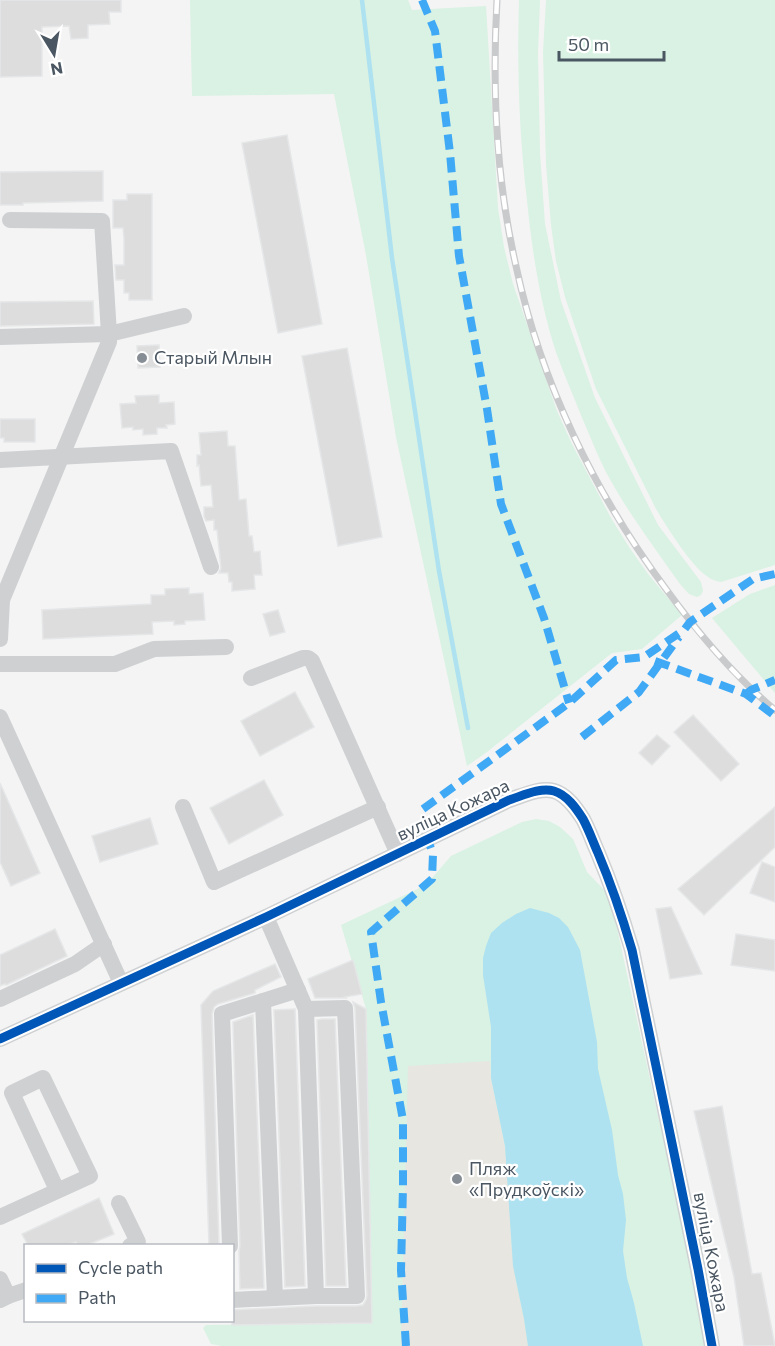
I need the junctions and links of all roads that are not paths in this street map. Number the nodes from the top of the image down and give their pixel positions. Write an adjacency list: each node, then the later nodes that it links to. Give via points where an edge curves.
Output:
1 (10, 220): 3 (street, via 102,221)
2 (184, 316): 3 (street)
3 (109, 334): 4 (street); 5 (street)
4 (0, 337)
5 (61, 458): 6 (street); 7 (street, via 171,451); 8 (street)
6 (0, 460)
7 (211, 567)
8 (1, 600): 9 (street)
9 (0, 639)
10 (226, 647): 11 (street, via 154,649 115,664)
11 (0, 664)
12 (251, 678): 15 (street, via 303,658 312,661)
13 (0, 717): 18 (street)
14 (183, 807): 15 (street, via 214,882)
15 (378, 807): 16 (street)
16 (398, 854): 17 (street, вуліца Кожара); 36 (street, вуліца Кожара, via 538,791 552,790 566,798 584,820 619,905 634,959)
17 (266, 917): 19 (street, вуліца Кожара); 20 (street)
18 (104, 944): 19 (street); 21 (street, via 75,964)
19 (121, 983): 24 (street, вуліца Кожара)
20 (298, 990): 22 (street); 23 (street)
21 (0, 999)
22 (263, 1001): 29 (street, via 222,1014); 34 (street)
23 (306, 1009): 32 (street); 32 (street, via 345,1008 357,1296)
24 (0, 1039)
25 (57, 1190): 25 (street, via 90,1176 44,1077 12,1092); 27 (street)
26 (119, 1203): 28 (street, via 138,1242)
27 (0, 1217)
28 (133, 1244)
29 (230, 1244)
30 (0, 1279): 33 (street)
31 (24, 1291): 33 (street)
32 (316, 1296): 34 (street)
33 (4, 1298)
34 (275, 1298): 35 (street)
35 (234, 1300)
36 (712, 1346)

